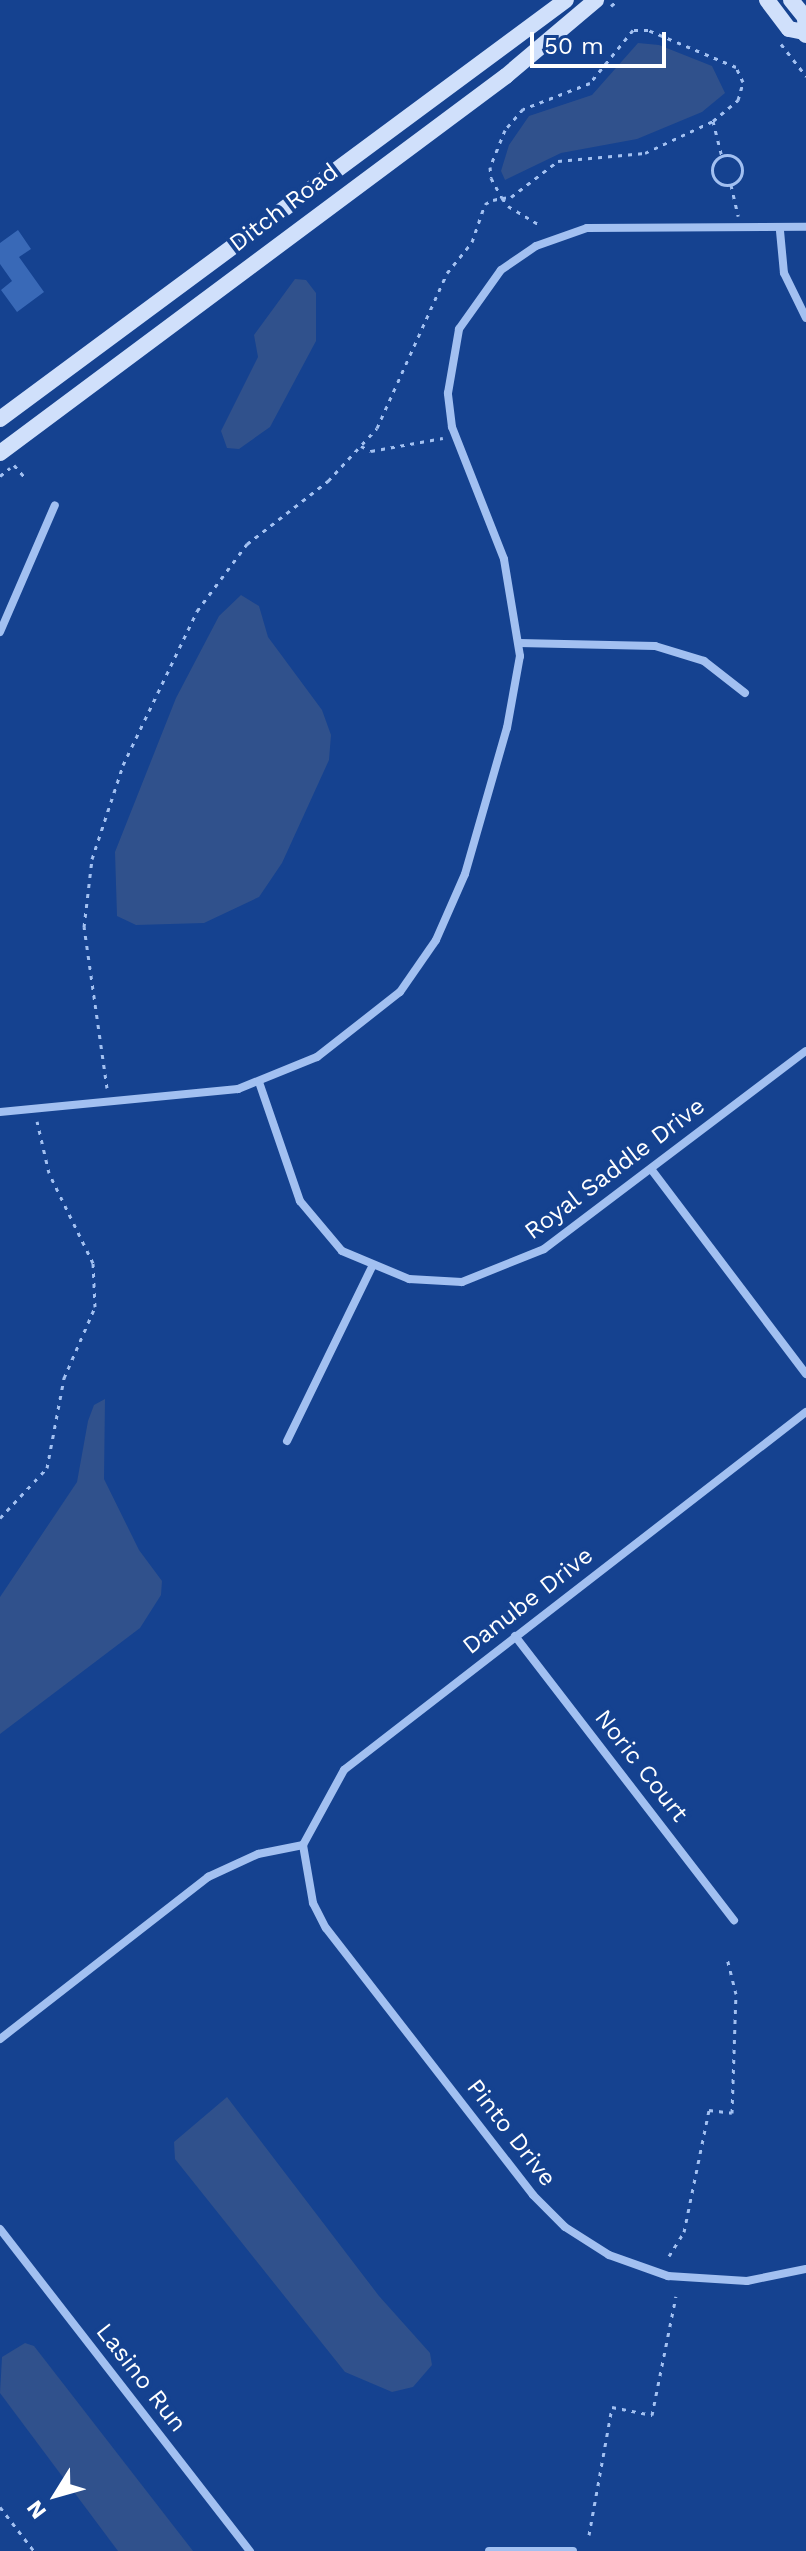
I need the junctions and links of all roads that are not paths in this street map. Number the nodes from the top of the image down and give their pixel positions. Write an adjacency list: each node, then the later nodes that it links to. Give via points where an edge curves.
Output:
1 (566, 0): 9 (street, Ditch Road)
2 (596, 0): 10 (street, Ditch Road, via 506,76)
3 (767, 0): 5 (street, via 789,29)
4 (791, 0): 5 (street, via 805,17)
5 (805, 34)
6 (806, 227): 7 (street)
7 (780, 231): 8 (street, via 784,273); 13 (street, via 587,228 517,257 487,284 459,329 448,393 454,435 504,559)
8 (806, 318)
9 (0, 419)
10 (0, 453)
11 (55, 505): 12 (street)
12 (0, 632)
13 (519, 643): 14 (street, via 655,646 704,661); 16 (street, via 507,728 465,874 436,940 371,1020 317,1057)
14 (745, 693)
15 (806, 1051): 18 (street, Royal Saddle Drive)
16 (259, 1082): 17 (street); 19 (street, Royal Saddle Drive, via 300,1201 342,1251)
17 (0, 1112)
18 (651, 1169): 19 (street, Royal Saddle Drive, via 544,1249 493,1275 437,1283); 20 (street)
19 (372, 1267): 22 (street)
20 (806, 1374)
21 (806, 1412): 23 (street, Danube Drive)
22 (287, 1441)
23 (515, 1636): 24 (street, Danube Drive, via 344,1770); 25 (street, Noric Court)
24 (303, 1845): 26 (street, via 258,1854 208,1877); 28 (street, Pinto Drive, via 313,1903 326,1928 533,2195 565,2227 609,2255 668,2276 747,2281)
25 (734, 1920)
26 (0, 2039)
27 (0, 2229): 29 (street, Lasino Run)
28 (806, 2269)
29 (250, 2551)
30 (489, 2551): 31 (street)
31 (573, 2551)

